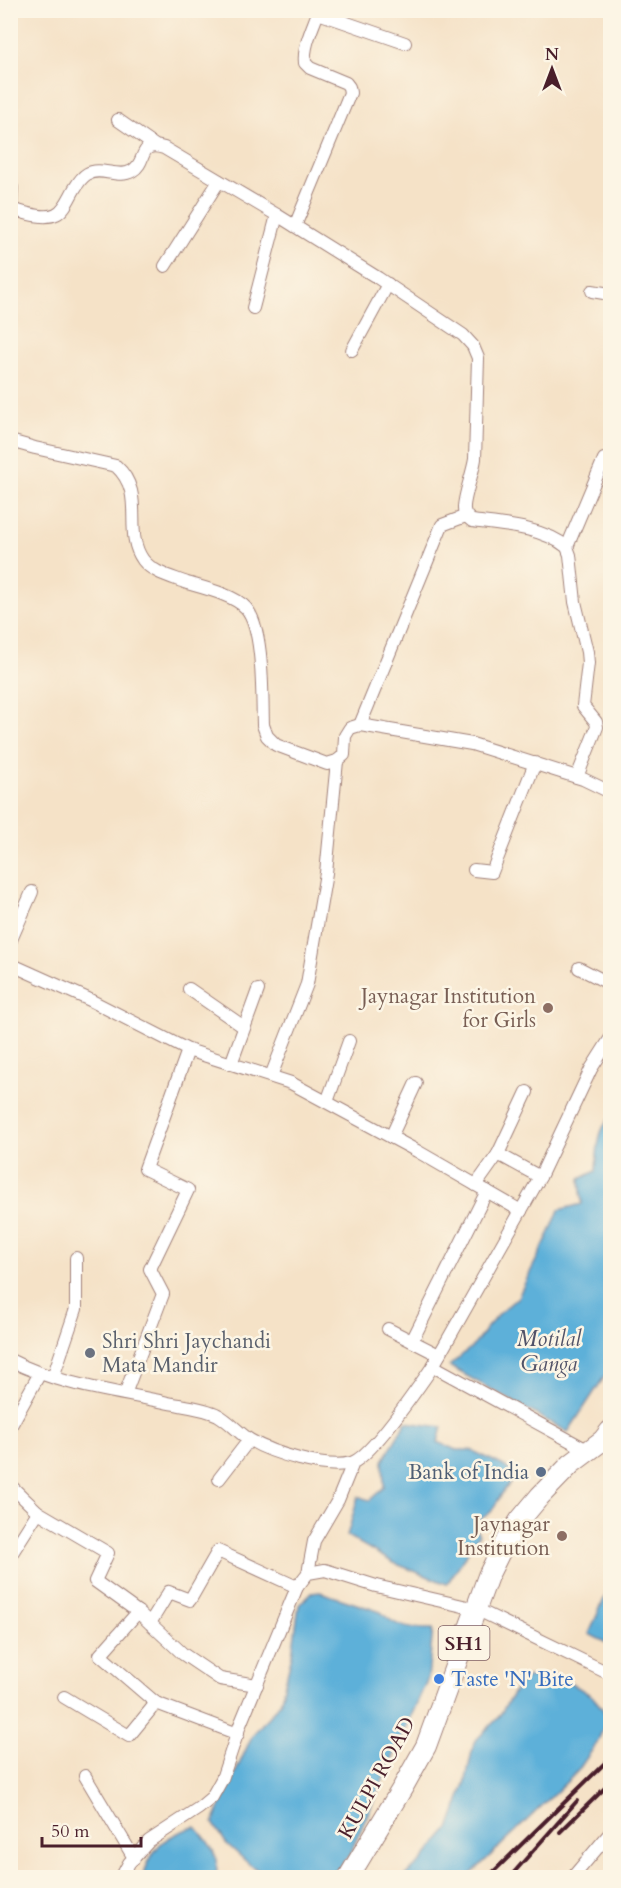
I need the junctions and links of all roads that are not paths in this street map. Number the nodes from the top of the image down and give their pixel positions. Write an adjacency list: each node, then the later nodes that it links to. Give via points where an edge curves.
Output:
1 (318, 12): 2 (street); 9 (street, via 306,46 305,63 346,83 350,93)
2 (405, 43)
3 (118, 120): 4 (street)
4 (154, 145): 5 (street); 7 (street, via 144,151 139,167 129,173 87,174 57,214)
5 (219, 181): 8 (street); 10 (street)
6 (10, 184): 7 (street)
7 (11, 210)
8 (277, 215): 9 (street); 14 (street)
9 (295, 226): 11 (street)
10 (165, 266)
11 (388, 284): 15 (street); 18 (street, via 463,335 478,358 475,459 463,508)
12 (592, 291): 13 (street)
13 (610, 294)
14 (253, 308)
15 (351, 350)
16 (10, 441): 21 (street, via 116,466 125,474 132,489 136,548 144,561 160,573 229,597 246,607 255,622 267,736 276,745 327,764)
17 (610, 463): 19 (street, via 604,459)
18 (466, 516): 19 (street, via 472,521 549,536); 20 (street, via 442,525)
19 (567, 547): 23 (street, via 587,652 583,706 597,727)
20 (360, 725): 21 (street, via 350,728 345,736 344,755); 22 (street, via 472,744)
21 (337, 761): 38 (street, via 326,873 307,984)
22 (535, 764): 23 (street); 25 (street, via 492,872)
23 (578, 777): 24 (street)
24 (610, 792)
25 (474, 870)
26 (32, 892): 27 (street)
27 (10, 942)
28 (10, 964): 36 (street)
29 (579, 968): 30 (street)
30 (610, 984)
31 (189, 989): 33 (street)
32 (258, 990): 33 (street)
33 (244, 1027): 37 (street)
34 (610, 1040): 44 (street, via 591,1069)
35 (349, 1041): 41 (street)
36 (188, 1050): 37 (street); 54 (street, via 145,1169 189,1190 150,1269 163,1294)
37 (231, 1064): 38 (street)
38 (272, 1076): 41 (street)
39 (417, 1083): 42 (street)
40 (527, 1092): 43 (street)
41 (327, 1102): 42 (street)
42 (391, 1137): 45 (street)
43 (498, 1154): 44 (street); 45 (street)
44 (540, 1177): 46 (street)
45 (481, 1188): 46 (street); 49 (street)
46 (521, 1211): 51 (street)
47 (76, 1258): 53 (street, via 75,1309)
48 (388, 1329): 49 (street)
49 (412, 1341): 51 (street)
50 (10, 1360): 52 (street)
51 (436, 1361): 58 (street); 59 (street, via 366,1455)
52 (40, 1373): 53 (street); 55 (street)
53 (53, 1377): 54 (street)
54 (125, 1394): 57 (street, via 216,1415)
55 (10, 1427)
56 (610, 1432): 58 (main road, KULPI ROAD / SH1)
57 (249, 1440): 59 (street, via 274,1452 318,1463); 60 (street)
58 (589, 1451): 66 (main road, KULPI ROAD / SH1, via 571,1464 520,1520 488,1576)
59 (353, 1463): 64 (street, via 338,1500 314,1541)
60 (219, 1479)
61 (10, 1485): 62 (street)
62 (38, 1512): 63 (street); 67 (street, via 108,1553 94,1581)
63 (10, 1556)
64 (308, 1573): 65 (street); 66 (street, via 325,1570)
65 (297, 1587): 68 (street, via 218,1551 190,1600 169,1592); 70 (street)
66 (476, 1609): 69 (street); 78 (main road, KULPI ROAD / SH1, via 426,1746)
67 (138, 1612): 68 (street); 72 (street, via 100,1655)
68 (150, 1623): 70 (street, via 183,1654 220,1679)
69 (610, 1674)
70 (257, 1685): 73 (street)
71 (64, 1696): 72 (street, via 129,1736)
72 (156, 1703): 73 (street)
73 (237, 1734): 76 (street, via 212,1797 149,1841)
74 (84, 1776): 76 (street)
75 (610, 1833): 79 (street)
76 (134, 1858): 77 (street)
77 (121, 1878)
78 (348, 1878)
79 (572, 1878)

